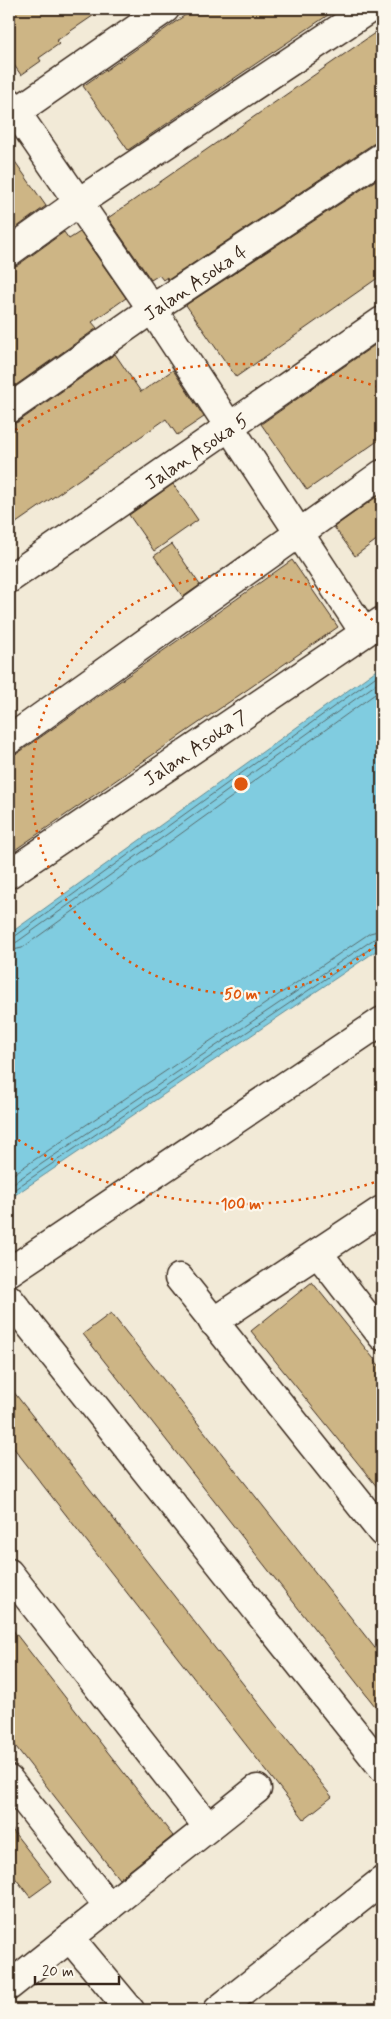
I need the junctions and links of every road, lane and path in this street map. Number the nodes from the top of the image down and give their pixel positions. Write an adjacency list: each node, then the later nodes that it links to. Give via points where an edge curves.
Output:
1 (165, 9): 3 (street)
2 (370, 9): 5 (street)
3 (11, 110): 5 (street)
4 (382, 157): 7 (street, Jalan Asoka 4)
5 (79, 202): 6 (street); 7 (street)
6 (9, 252)
7 (152, 309): 9 (street, Jalan Asoka 4); 10 (street)
8 (382, 321): 10 (street, Jalan Asoka 5)
9 (9, 409)
10 (231, 428): 12 (street); 13 (street, Jalan Asoka 5)
11 (382, 474): 12 (street)
12 (300, 532): 14 (street); 15 (street)
13 (9, 579)
14 (373, 627): 16 (street, Jalan Asoka 7)
15 (9, 740)
16 (9, 874)
17 (382, 1021): 20 (street)
18 (382, 1210): 19 (street)
19 (318, 1253): 23 (street); 24 (street)
20 (9, 1272)
21 (179, 1278): 23 (street)
22 (9, 1299): 27 (street)
23 (213, 1322): 25 (street)
24 (382, 1336)
25 (379, 1522)
26 (9, 1574): 30 (street)
27 (382, 1767)
28 (9, 1780): 32 (street)
29 (257, 1789): 30 (street)
30 (208, 1827): 32 (street)
31 (382, 1881): 36 (street)
32 (108, 1907): 33 (street)
33 (70, 1938): 34 (street); 35 (street)
34 (9, 1986)
35 (130, 2010)
36 (218, 2010)

